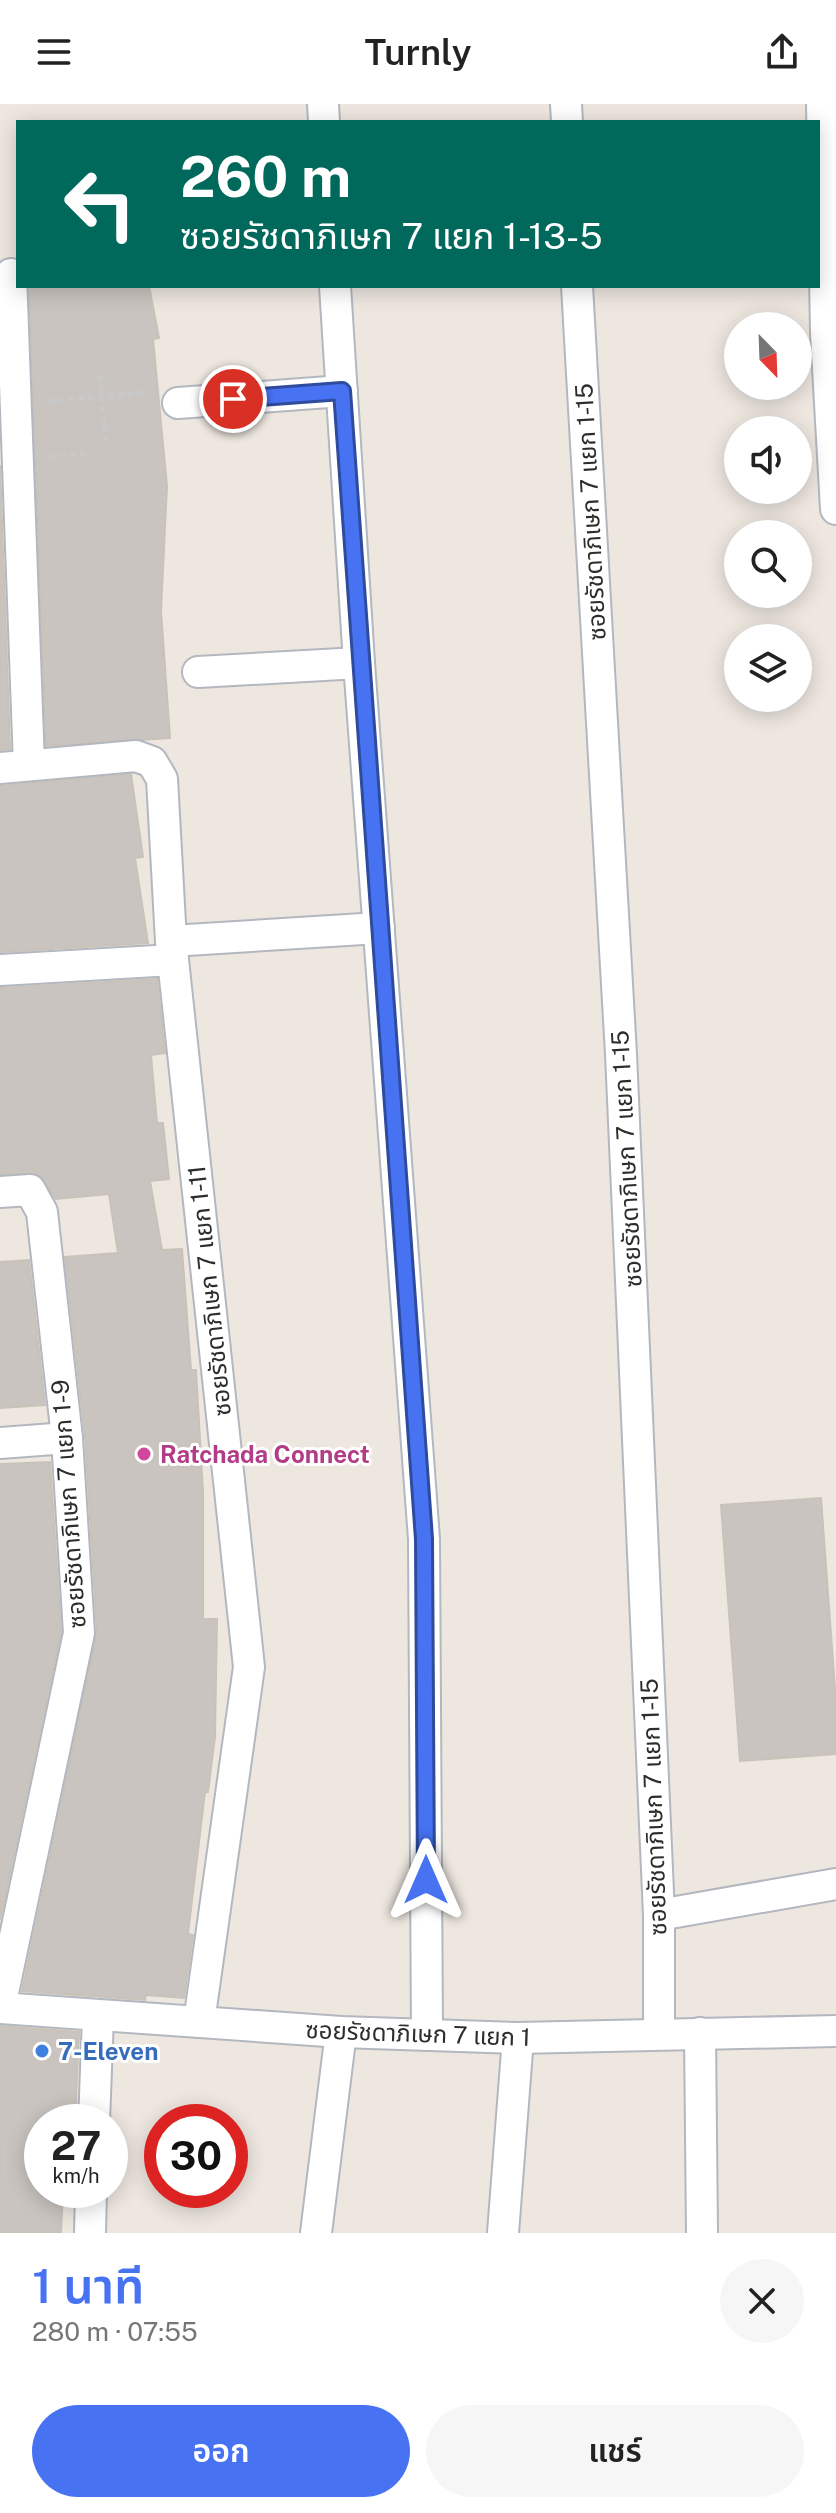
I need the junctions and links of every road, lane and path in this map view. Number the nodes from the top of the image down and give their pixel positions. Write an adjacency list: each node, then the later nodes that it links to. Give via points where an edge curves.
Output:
1 (822, 104): 11 (street)
2 (11, 274): 9 (street)
3 (335, 288): 6 (street)
4 (577, 288): 22 (street, ซอยรัชดาภิเษก 7 แยก 1-15, via 621,1054)
5 (100, 376): 7 (path)
6 (342, 391): 8 (street); 12 (street)
7 (102, 397): 8 (path); 9 (path); 10 (path)
8 (168, 397)
9 (16, 403): 14 (street)
10 (106, 445)
11 (836, 509)
12 (359, 663): 13 (street); 15 (street)
13 (198, 672)
14 (15, 767): 16 (street, ซอยรัชดาภิเษก 7 แยก 1-11, via 136,756 152,762 162,779)
15 (379, 928): 16 (street); 30 (street, via 424,1539)
16 (172, 950): 17 (street); 25 (street, ซอยรัชดาภิเษก 7 แยก 1-11, via 249,1667)
17 (0, 970)
18 (15, 1191): 19 (street, ซอยรัชดาภิเษก 7 แยก 1-9, via 42,1212)
19 (67, 1438): 20 (street); 23 (street, ซอยรัชดาภิเษก 7 แยก 1-9, via 79,1633)
20 (0, 1443)
21 (836, 1884): 22 (street)
22 (659, 1915): 28 (street, ซอยรัชดาภิเษก 7 แยก 1-15)
23 (0, 2008): 24 (street, ซอยรัชดาภิเษก 7 แยก 1)
24 (98, 2017): 25 (street, ซอยรัชดาภิเษก 7 แยก 1); 32 (street)
25 (199, 2022): 27 (street, ซอยรัชดาภิเษก 7 แยก 1)
26 (836, 2031): 29 (street, ซอยรัชดาภิเษก 7 แยก 1)
27 (341, 2032): 30 (street, ซอยรัชดาภิเษก 7 แยก 1); 35 (street)
28 (659, 2033): 29 (street, ซอยรัชดาภิเษก 7 แยก 1); 31 (street, ซอยรัชดาภิเษก 7 แยก 1)
29 (700, 2033): 37 (street)
30 (427, 2035): 31 (street, ซอยรัชดาภิเษก 7 แยก 1)
31 (518, 2038): 36 (street)
32 (95, 2104)
33 (91, 2208): 34 (street)
34 (90, 2233)
35 (316, 2233)
36 (503, 2233)
37 (702, 2233)

